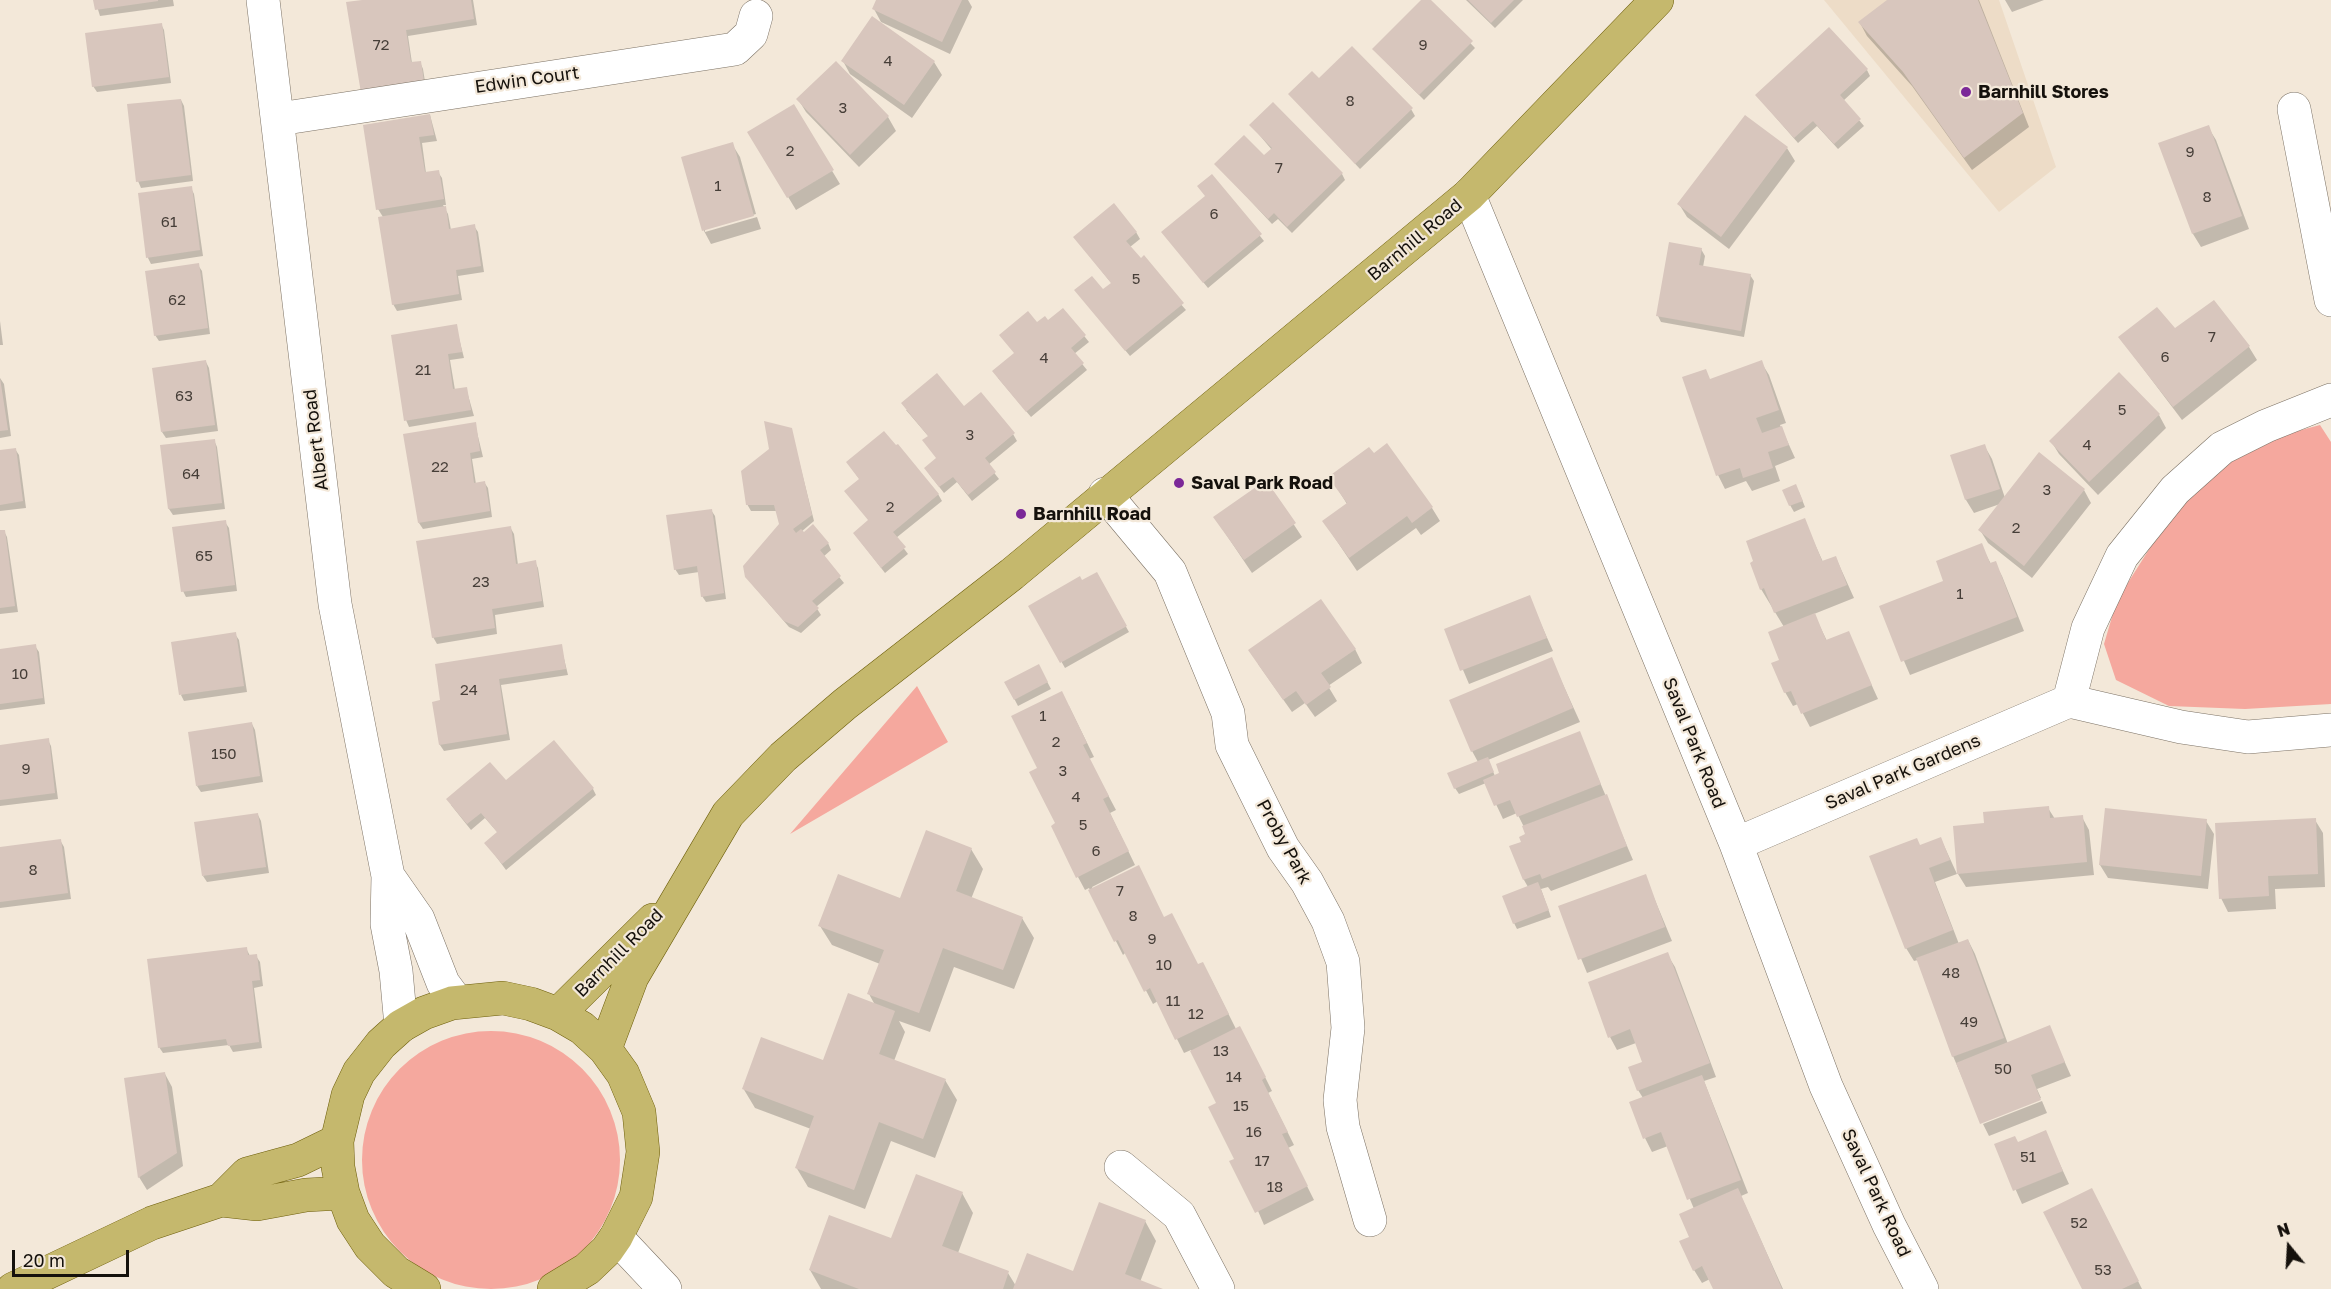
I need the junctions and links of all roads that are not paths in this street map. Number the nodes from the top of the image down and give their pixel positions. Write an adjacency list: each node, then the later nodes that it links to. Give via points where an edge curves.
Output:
1 (263, 0): 5 (street, Albert Road)
2 (1657, 0): 6 (main road, Barnhill Road)
3 (756, 16): 5 (street, Edwin Court, via 752,34 735,49)
4 (2294, 109): 7 (street)
5 (279, 119): 13 (street, Albert Road, via 335,604)
6 (1469, 195): 9 (main road, Barnhill Road); 12 (street, Saval Park Road)
7 (2331, 300)
8 (2331, 400): 10 (street, via 2222,448 2175,490 2122,556 2088,628)
9 (1105, 494): 14 (main road, Barnhill Road, via 1012,574 783,757 728,814); 23 (street, Proby Park, via 1170,572 1228,713 1232,745 1283,848 1328,921 1343,962 1348,1028 1340,1100 1343,1127)
10 (2069, 700): 11 (street, via 2181,727 2248,737); 12 (street, Saval Park Gardens)
11 (2331, 730)
12 (1736, 844): 30 (street, Saval Park Road, via 1826,1086 1888,1225)
13 (388, 876): 15 (street, Albert Road, via 418,918 443,983); 17 (street, Albert Road, via 387,924)
14 (680, 893): 16 (main road, Barnhill Road); 18 (main road, Barnhill Road, via 632,977)
15 (457, 1002): 16 (main road, via 503,999); 17 (main road)
16 (558, 1014): 18 (main road, via 582,1028)
17 (401, 1026): 19 (main road, via 359,1072 348,1095)
18 (605, 1049): 24 (main road, via 622,1074 639,1112 644,1152 636,1197)
19 (337, 1141): 21 (main road); 22 (main road, via 298,1160 247,1174)
20 (1121, 1167): 29 (street, via 1179,1215)
21 (343, 1193): 22 (main road, via 257,1204); 26 (main road, via 353,1220 370,1246 396,1272)
22 (220, 1200): 25 (main road, via 152,1223)
23 (1370, 1220)
24 (616, 1237): 27 (main road, via 587,1269); 28 (street)
25 (13, 1289)
26 (424, 1289)
27 (554, 1289)
28 (665, 1289)
29 (1218, 1289)
30 (1922, 1289)

